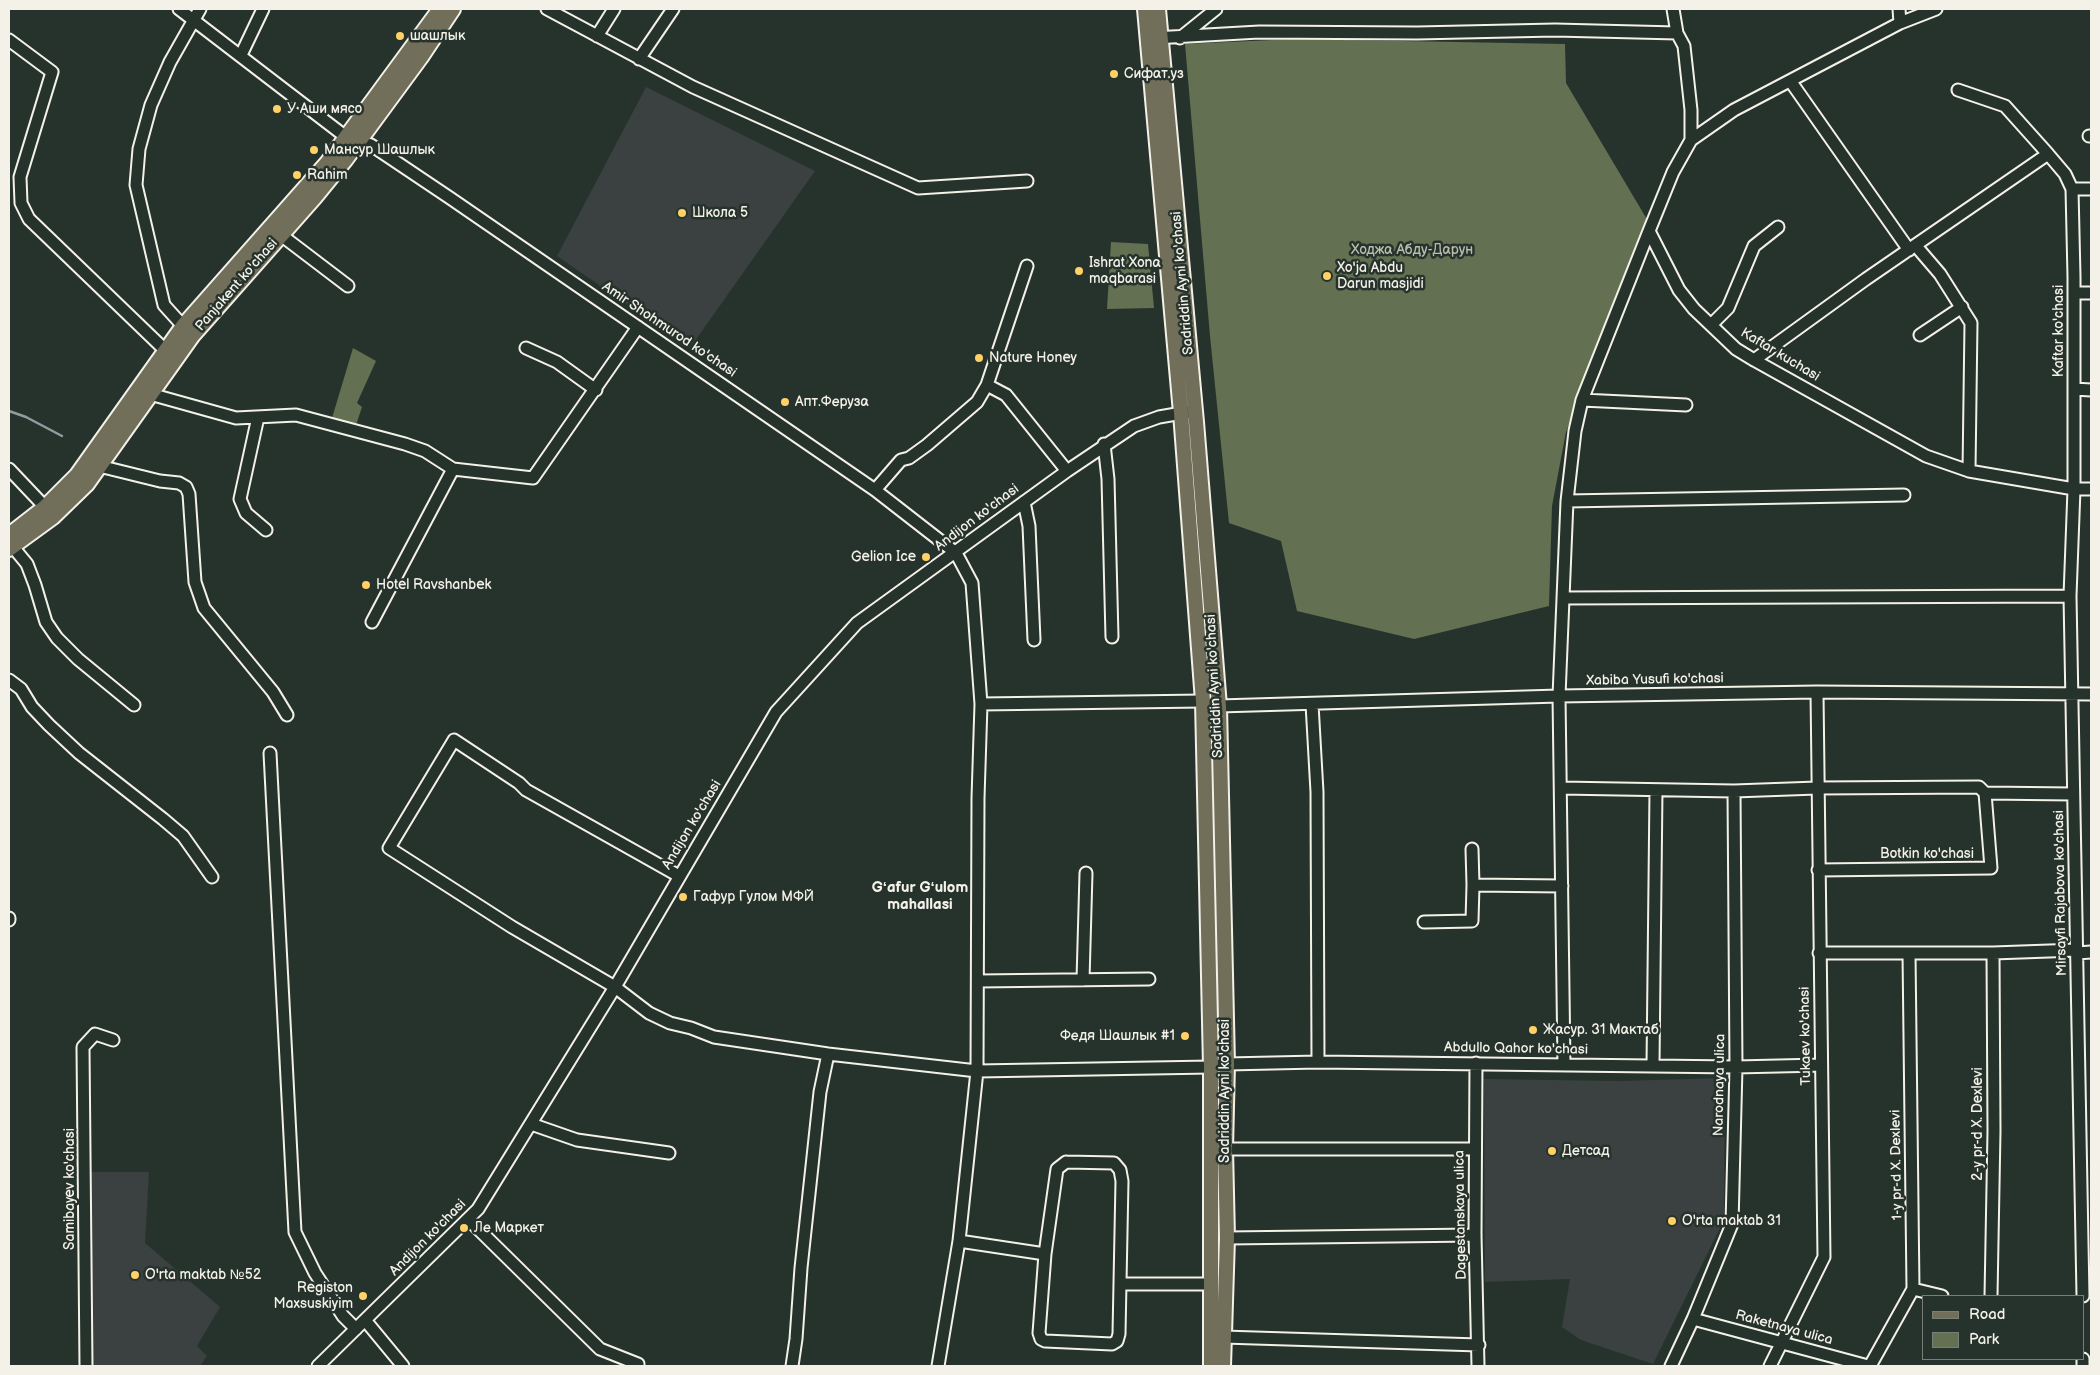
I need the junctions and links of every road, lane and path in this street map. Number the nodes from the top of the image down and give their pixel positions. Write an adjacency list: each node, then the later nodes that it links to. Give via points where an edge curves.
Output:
1 (179, 9): 15 (street, Amir Shohmurod ko'chasi)
2 (200, 9): 15 (street)
3 (263, 9): 22 (street)
4 (440, 9): 26 (main road, Panjakent ko'chasi)
5 (453, 9): 26 (main road, Panjakent ko'chasi, via 421,57)
6 (547, 9): 18 (street)
7 (614, 9): 18 (street)
8 (673, 9): 23 (street)
9 (1145, 9): 19 (main road, Sadriddin Ayni ko'chasi)
10 (1158, 9): 19 (main road, Sadriddin Ayni ko'chasi)
11 (1216, 9): 20 (street)
12 (1673, 9): 17 (street)
13 (1898, 9): 16 (street)
14 (1936, 9): 16 (street)
15 (194, 20): 22 (street, Amir Shohmurod ko'chasi); 41 (street, via 151,105 139,149 136,185 164,305)
16 (1900, 23): 24 (street)
17 (1677, 33): 20 (street, via 1555,30 1259,32); 27 (street, via 1684,46)
18 (597, 36): 23 (street)
19 (1154, 38): 20 (street); 55 (main road, Sadriddin Ayni ko'chasi)
20 (1180, 38)
21 (9, 40): 46 (street, via 52,72 20,177 21,203 29,219)
22 (241, 55): 26 (street, Amir Shohmurod ko'chasi)
23 (639, 59): 29 (street, via 693,87 918,188)
24 (1791, 82): 27 (street, via 1734,110); 35 (street)
25 (1958, 90): 28 (street, Kaftar ko'chasi, via 2005,106)
26 (353, 139): 34 (main road, Panjakent ko'chasi, via 315,197); 41 (main road, Panjakent ko'chasi); 43 (street, Amir Shohmurod ko'chasi, via 371,145)
27 (1691, 140): 33 (street, via 1673,172)
28 (2048, 154): 30 (street, Kaftar ko'chasi, via 2065,174); 35 (street)
29 (1027, 181)
30 (2072, 189): 31 (street); 38 (street, Kaftar ko'chasi)
31 (2091, 189)
32 (1778, 226): 42 (street, via 1754,246 1728,308)
33 (1649, 231): 42 (street, Kaftar kuchasi, via 1680,290); 53 (street)
34 (281, 235): 37 (street); 52 (main road, Panjakent ko'chasi, via 194,335)
35 (1912, 248): 40 (street, via 1940,274); 47 (street)
36 (1027, 266): 48 (street)
37 (348, 286)
38 (2074, 293): 39 (street); 49 (street, Kaftar ko'chasi)
39 (2091, 293)
40 (1962, 307): 44 (street); 62 (street, via 1971,323)
41 (184, 326): 46 (main road, Panjakent ko'chasi)
42 (1712, 326): 47 (street, Kaftar kuchasi, via 1736,349)
43 (638, 327): 50 (street); 65 (street, Amir Shohmurod ko'chasi)
44 (1920, 336)
45 (526, 348): 50 (street, via 557,362)
46 (165, 350): 69 (main road, Panjakent ko'chasi, via 77,475)
47 (1754, 360): 62 (street, Kaftar kuchasi, via 1926,456)
48 (987, 385): 61 (street, via 1006,395); 65 (street, via 963,416 909,458 901,460)
49 (2074, 389): 51 (street); 63 (street, Kaftar ko'chasi)
50 (596, 390): 60 (street, via 533,478)
51 (2091, 390)
52 (150, 394): 56 (street, via 236,418); 58 (main road, Panjakent ko'chasi)
53 (1582, 400): 54 (street); 68 (street)
54 (1686, 405)
55 (1188, 412): 57 (street, Andijon ko'chasi, via 1134,426); 83 (main road, Sadriddin Ayni ko'chasi); 87 (main road, Sadriddin Ayni ko'chasi)
56 (258, 417): 60 (street, via 296,415 405,444 425,451); 70 (street, via 240,499 246,513)
57 (1104, 444): 61 (street, Andijon ko'chasi); 76 (street, via 1108,479)
58 (100, 466): 71 (main road, Panjakent ko'chasi, via 70,501 34,532); 88 (street, via 186,487 196,582 204,608 267,684)
59 (9, 469): 69 (street)
60 (453, 469): 75 (street)
61 (1067, 470): 67 (street, Andijon ko'chasi)
62 (1969, 471): 63 (street, Kaftar kuchasi)
63 (2074, 489): 64 (street, Kaftar kuchasi); 73 (street, Mirsayfi Rajabova ko'chasi)
64 (2091, 489)
65 (875, 490): 72 (street, Amir Shohmurod ko'chasi)
66 (1904, 496): 68 (street)
67 (1024, 502): 72 (street, Andijon ko'chasi); 77 (street, via 1029,526)
68 (1566, 502): 74 (street)
69 (45, 507): 71 (main road, Panjakent ko'chasi)
70 (266, 530)
71 (10, 544): 86 (street, via 27,564 46,622 57,638)
72 (956, 553): 84 (street, via 972,583); 99 (street, Andijon ko'chasi, via 858,623 776,712)
73 (2070, 596): 74 (street); 80 (street, Mirsayfi Rajabova ko'chasi)
74 (1563, 598): 82 (street)
75 (372, 622)
76 (1112, 637)
77 (1034, 640)
78 (9, 680): 100 (street, via 79,753 183,836)
79 (1817, 692): 80 (street, Xabiba Yusufi ko'chasi); 82 (street, Xabiba Yusufi ko'chasi); 91 (street, Tukaev ko'chasi)
80 (2072, 694): 81 (street, Xabiba Yusufi ko'chasi); 95 (street, Mirsayfi Rajabova ko'chasi)
81 (2091, 694)
82 (1558, 696): 85 (street, Xabiba Yusufi ko'chasi); 90 (street)
83 (1203, 701): 84 (street); 121 (main road, Sadriddin Ayni ko'chasi)
84 (982, 704): 111 (street, via 978,798)
85 (1312, 704): 87 (street, Xabiba Yusufi ko'chasi); 115 (street, via 1317,792)
86 (134, 705)
87 (1218, 706): 117 (main road, Sadriddin Ayni ko'chasi)
88 (287, 716)
89 (270, 753): 142 (street, via 295,1232 315,1273 343,1316)
90 (1561, 788): 92 (street); 102 (street)
91 (1817, 788): 93 (street); 94 (street, via 1979,787); 97 (street, Tukaev ko'chasi)
92 (1656, 790): 93 (street); 119 (street)
93 (1734, 791): 122 (street, Narodnaya ulica)
94 (1985, 792): 95 (street); 97 (street, Botkin ko'chasi, via 1990,868)
95 (2073, 794): 104 (street, Mirsayfi Rajabova ko'chasi)
96 (1472, 849): 101 (street)
97 (1818, 870): 106 (street, Tukaev ko'chasi)
98 (1086, 873): 110 (street)
99 (679, 876): 112 (street, Andijon ko'chasi); 112 (street, Abdullo Qahor ko'chasi, via 526,790 454,740 389,848 512,927)
100 (212, 878)
101 (1473, 885): 102 (street); 103 (street, via 1472,921)
102 (1562, 886): 118 (street)
103 (1424, 922)
104 (2077, 951): 105 (street); 108 (street); 124 (street, Mirsayfi Rajabova ko'chasi)
105 (2091, 952)
106 (1819, 953): 107 (street); 120 (street, Tukaev ko'chasi)
107 (1909, 953): 108 (street); 136 (street, 1-y pr-d X. Dexlevi)
108 (1993, 953): 138 (street, 2-y pr-d X. Dexlevi)
109 (1149, 979): 110 (street)
110 (1083, 980): 111 (street)
111 (978, 981): 123 (street)
112 (615, 987): 114 (street, Abdullo Qahor ko'chasi, via 648,1013 714,1037); 125 (street, Andijon ko'chasi)
113 (113, 1040): 146 (street, Samibayev ko'chasi, via 95,1034 83,1047)
114 (828, 1054): 123 (street, Abdullo Qahor ko'chasi); 150 (street, via 820,1092)
115 (1318, 1062): 116 (street, Abdullo Qahor ko'chasi); 117 (street, Abdullo Qahor ko'chasi)
116 (1476, 1063): 118 (street, Abdullo Qahor ko'chasi); 127 (street, Dagestanskaya ulica)
117 (1227, 1064): 121 (street, Abdullo Qahor ko'chasi); 126 (main road, Sadriddin Ayni ko'chasi)
118 (1564, 1064): 119 (street, Abdullo Qahor ko'chasi)
119 (1653, 1065): 122 (street, Abdullo Qahor ko'chasi)
120 (1821, 1065): 122 (street, Abdullo Qahor ko'chasi); 144 (street, Tukaev ko'chasi, via 1824,1257)
121 (1212, 1067): 123 (street, Abdullo Qahor ko'chasi); 135 (main road, Sadriddin Ayni ko'chasi)
122 (1736, 1067): 140 (street, Narodnaya ulica, via 1732,1224)
123 (977, 1071): 132 (street)
124 (2086, 1096): 139 (street, Mirsayfi Rajabova ko'chasi)
125 (531, 1124): 128 (street, via 577,1140); 129 (street, Andijon ko'chasi, via 478,1209)
126 (1225, 1149): 127 (street); 131 (main road, Sadriddin Ayni ko'chasi)
127 (1475, 1149): 130 (street, Dagestanskaya ulica)
128 (669, 1153)
129 (468, 1219): 141 (street, Andijon ko'chasi); 149 (street, via 600,1350)
130 (1475, 1234): 131 (street); 145 (street, Dagestanskaya ulica)
131 (1227, 1238): 143 (main road, Sadriddin Ayni ko'chasi)
132 (959, 1241): 133 (street); 151 (street)
133 (1045, 1254): 134 (street, via 1039,1333 1045,1342 1112,1344 1117,1341); 134 (street, via 1057,1169 1066,1162 1114,1163 1120,1170 1122,1181)
134 (1120, 1284): 135 (street)
135 (1212, 1284): 152 (main road, Sadriddin Ayni ko'chasi)
136 (1913, 1289): 137 (street); 157 (street, 1-y pr-d X. Dexlevi)
137 (1938, 1295)
138 (1992, 1295)
139 (2082, 1295)
140 (1692, 1319): 144 (street, Raketnaya ulica); 155 (street, Narodnaya ulica)
141 (365, 1320): 142 (street, Andijon ko'chasi); 148 (street)
142 (356, 1329): 147 (street, Andijon ko'chasi)
143 (1223, 1337): 145 (street); 153 (main road, Sadriddin Ayni ko'chasi)
144 (1781, 1342): 156 (street, Tukaev ko'chasi); 157 (street, Raketnaya ulica)
145 (1479, 1345): 154 (street, Dagestanskaya ulica)
146 (86, 1366)
147 (318, 1366)
148 (403, 1366)
149 (638, 1366)
150 (792, 1366)
151 (938, 1366)
152 (1211, 1366)
153 (1224, 1366)
154 (1478, 1366)
155 (1671, 1366)
156 (1770, 1366)
157 (1869, 1366)

